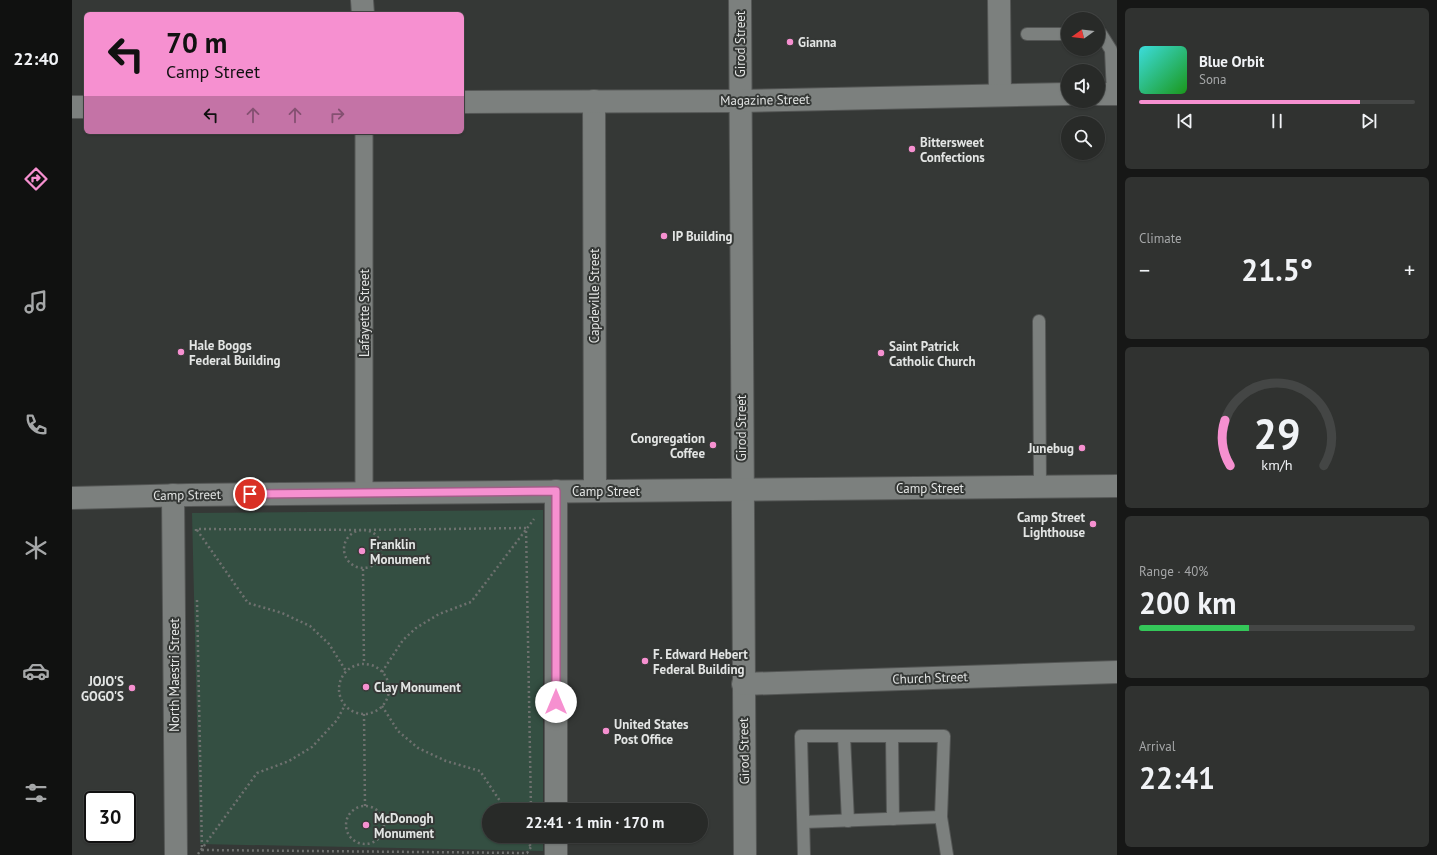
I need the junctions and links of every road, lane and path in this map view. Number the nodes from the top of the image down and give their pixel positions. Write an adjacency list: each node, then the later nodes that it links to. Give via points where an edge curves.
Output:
1 (362, 0): 4 (street)
2 (740, 0): 12 (street, Girod Street)
3 (999, 0): 8 (street)
4 (363, 12)
5 (1027, 34): 6 (lane)
6 (1061, 34)
7 (1105, 40): 10 (lane, via 1111,50)
8 (1000, 94): 9 (street, Magazine Street); 12 (street, Magazine Street)
9 (1061, 94)
10 (1109, 94)
11 (594, 101): 12 (street, Magazine Street); 13 (street, Magazine Street); 22 (street, Capdeville Street)
12 (740, 101): 20 (street, Girod Street)
13 (464, 102)
14 (72, 107): 15 (street)
15 (84, 107)
16 (364, 134): 23 (street, Lafayette Street)
17 (1039, 321): 19 (lane)
18 (1117, 486): 19 (street, Camp Street)
19 (1040, 487): 20 (street, Camp Street)
20 (741, 489): 22 (street, Camp Street); 38 (street, Girod Street)
21 (556, 491): 22 (street, Camp Street); 23 (street, Camp Street); 46 (street)
22 (595, 491)
23 (364, 494): 24 (street, Camp Street)
24 (173, 495): 25 (street, Camp Street); 60 (street, North Maestri Street)
25 (72, 498)
26 (535, 517): 28 (path)
27 (192, 522): 29 (path)
28 (526, 528): 30 (path); 36 (path, via 470,602 439,614 416,628 403,640); 45 (path)
29 (196, 529): 30 (path); 31 (path); 35 (path, via 248,603 282,613 310,626 329,644)
30 (363, 530): 32 (path, via 376,535 382,549 377,563); 32 (path, via 355,531 349,536 343,549 349,563)
31 (196, 537)
32 (363, 569): 34 (path)
33 (197, 592): 57 (path)
34 (364, 664): 35 (path); 36 (path, via 372,665)
35 (346, 671): 39 (path, via 339,693)
36 (382, 672): 40 (path, via 388,684 388,693)
37 (1117, 672): 38 (street, Church Street)
38 (743, 684): 63 (street, Girod Street)
39 (345, 705): 41 (path); 57 (path, via 337,720 312,747 289,761 257,773)
40 (382, 706): 41 (path); 44 (path, via 398,731 418,748 446,761 480,771)
41 (364, 714): 47 (path)
42 (844, 736): 43 (lane); 50 (lane); 51 (lane, via 801,736)
43 (892, 736): 48 (lane, via 944,736); 49 (lane)
44 (501, 803)
45 (531, 803)
46 (556, 803)
47 (365, 806): 55 (path, via 379,811 385,825 379,839); 55 (path, via 351,812 346,826 352,839)
48 (941, 817): 49 (lane); 65 (lane)
49 (893, 819): 50 (lane)
50 (848, 820): 51 (lane)
51 (804, 822): 64 (lane)
52 (529, 843): 56 (path)
53 (532, 843): 56 (path)
54 (556, 843): 62 (street)
55 (366, 845): 59 (path)
56 (532, 847): 58 (path); 59 (path, via 527,853)
57 (202, 850): 59 (path); 61 (path)
58 (534, 850)
59 (366, 852)
60 (176, 855)
61 (198, 855)
62 (556, 855)
63 (745, 855)
64 (804, 855)
65 (947, 855)

